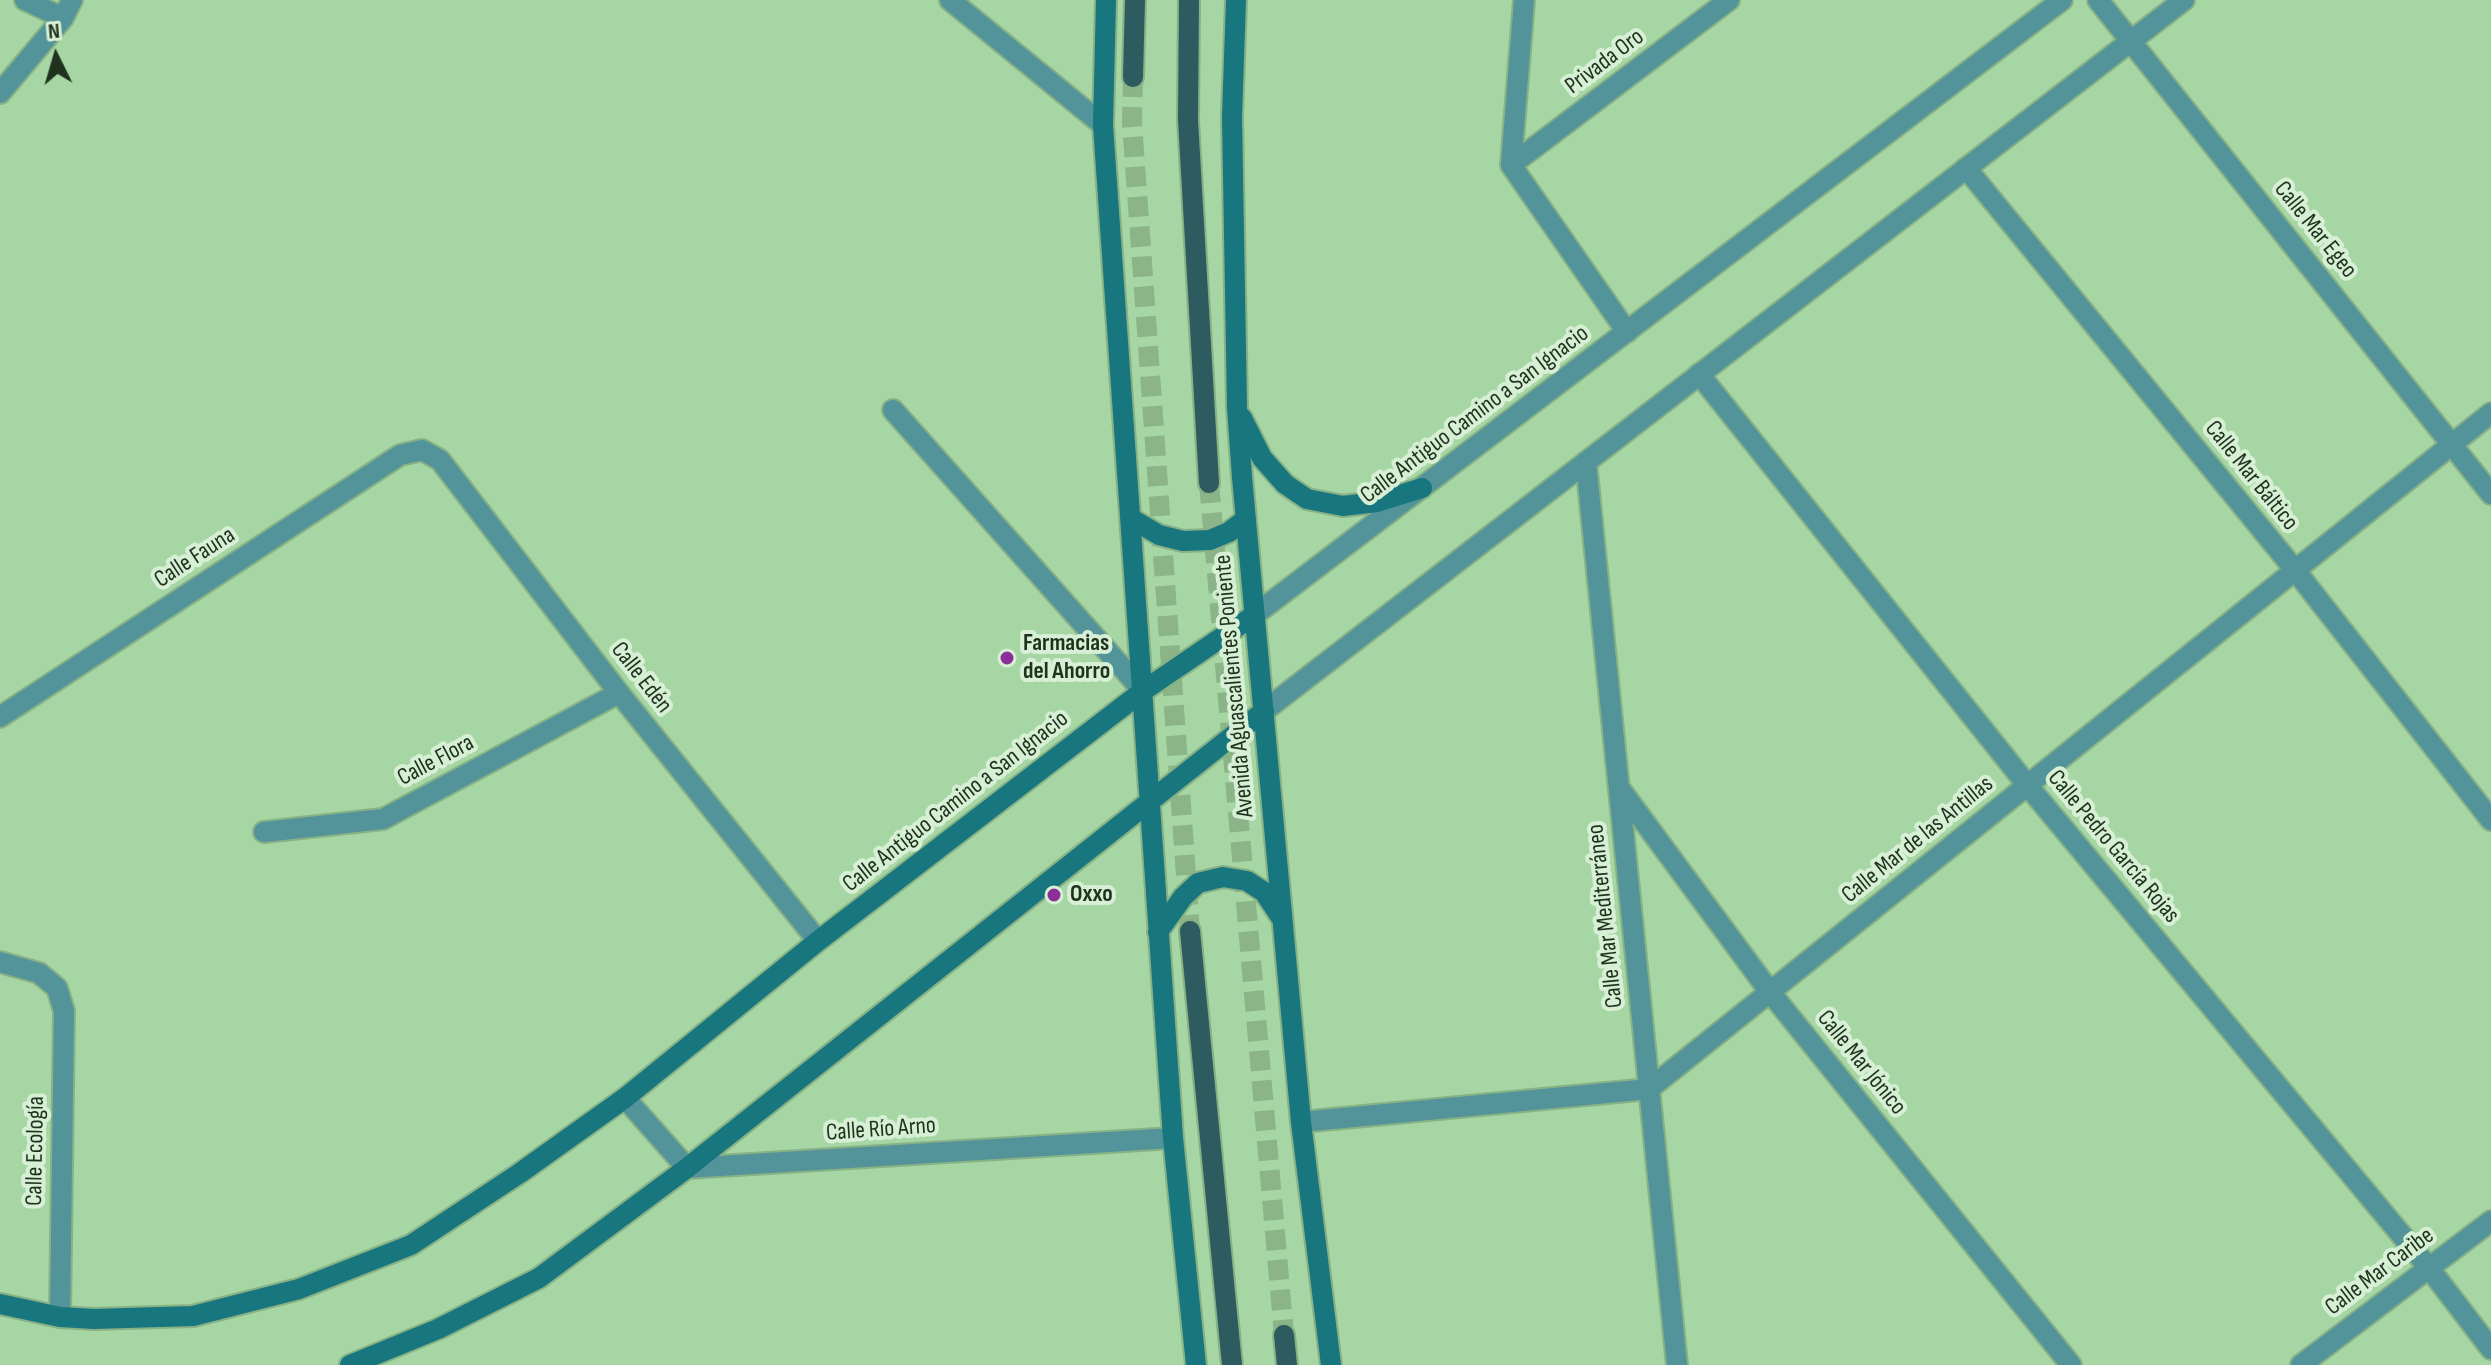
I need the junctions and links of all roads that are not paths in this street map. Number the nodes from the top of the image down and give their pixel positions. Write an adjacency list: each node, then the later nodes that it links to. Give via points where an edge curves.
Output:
1 (25, 0): 12 (street)
2 (950, 0): 16 (street)
3 (1106, 0): 16 (main road)
4 (1135, 0): 14 (main road)
5 (1189, 0): 27 (main road, via 1188,120)
6 (1236, 0): 21 (main road, Avenida Aguascalientes Poniente, via 1232,117)
7 (1524, 0): 17 (street)
8 (1729, 0): 17 (street, Privada Oro)
9 (2062, 0): 19 (street, Calle Antiguo Camino a San Ignacio)
10 (2098, 0): 13 (street, Calle Mar Egeo)
11 (2184, 0): 13 (street)
12 (67, 9): 15 (street)
13 (2131, 41): 18 (street); 24 (street, Calle Mar Egeo)
14 (1133, 77)
15 (0, 93)
16 (1103, 125): 30 (main road)
17 (1511, 165): 19 (street)
18 (1966, 168): 20 (street); 32 (street, Calle Mar Báltico)
19 (1627, 332): 28 (street, Calle Antiguo Camino a San Ignacio)
20 (1699, 374): 26 (street); 38 (street, Calle Pedro García Rojas)
21 (1237, 407): 28 (main road, via 1262,458 1307,499 1343,506); 31 (main road, Avenida Aguascalientes Poniente)
22 (893, 410): 34 (street)
23 (2491, 413): 24 (street, Calle Mar de las Antillas)
24 (2452, 444): 29 (street, Calle Mar Egeo); 32 (street, Calle Mar de las Antillas)
25 (422, 450): 35 (street, Calle Edén, via 440,460); 37 (street, Calle Fauna, via 400,455)
26 (1586, 462): 36 (street); 39 (street, Calle Mar Mediterráneo)
27 (1209, 483)
28 (1422, 488): 33 (street, Calle Antiguo Camino a San Ignacio)
29 (2491, 494)
30 (1132, 519): 31 (main road, via 1183,541 1210,540); 34 (main road)
31 (1246, 519): 33 (main road, Avenida Aguascalientes Poniente)
32 (2295, 570): 38 (street, Calle Mar de las Antillas); 41 (street, Calle Mar Báltico)
33 (1253, 616): 34 (main road, Calle Antiguo Camino a San Ignacio); 36 (main road, Avenida Aguascalientes Poniente)
34 (1143, 691): 40 (main road); 46 (main road, Calle Antiguo Camino a San Ignacio)
35 (619, 693): 42 (street, Calle Flora, via 383,819); 46 (street, Calle Edén)
36 (1264, 711): 40 (main road); 43 (main road, Avenida Aguascalientes Poniente)
37 (0, 717)
38 (2028, 786): 48 (street, Calle Mar de las Antillas); 55 (street, Calle Pedro García Rojas)
39 (1619, 787): 48 (street, Calle Mar Jónico); 49 (street, Calle Mar Mediterráneo)
40 (1150, 799): 45 (main road); 53 (main road)
41 (2491, 820)
42 (264, 832)
43 (1282, 919): 45 (main road, via 1264,892 1247,881 1223,877 1198,883); 51 (main road, Avenida Aguascalientes Poniente)
44 (1190, 931): 62 (main road)
45 (1158, 932): 52 (main road)
46 (818, 941): 50 (main road, Calle Antiguo Camino a San Ignacio)
47 (0, 962): 57 (street, Calle Ecología, via 39,973 57,988 64,1011)
48 (1770, 992): 49 (street, Calle Mar de las Antillas); 66 (street, Calle Mar Jónico)
49 (1649, 1089): 51 (street); 65 (street, Calle Mar Mediterráneo)
50 (625, 1098): 53 (street); 57 (main road, Calle Antiguo Camino a San Ignacio, via 411,1245 299,1289 193,1316)
51 (1301, 1122): 64 (main road, Avenida Aguascalientes Poniente)
52 (1173, 1138): 53 (street, Calle Río Arno); 61 (main road)
53 (687, 1168): 60 (main road, via 539,1278 438,1329)
54 (2491, 1221): 55 (street, Calle Mar Caribe)
55 (2429, 1268): 59 (street, Calle Pedro García Rojas); 67 (street, Calle Mar Caribe)
56 (0, 1304): 57 (main road, Calle Antiguo Camino a San Ignacio)
57 (60, 1317)
58 (1284, 1335): 63 (main road)
59 (2491, 1349)
60 (350, 1365)
61 (1196, 1365)
62 (1232, 1365)
63 (1287, 1365)
64 (1331, 1365)
65 (1677, 1365)
66 (2071, 1365)
67 (2301, 1365)

